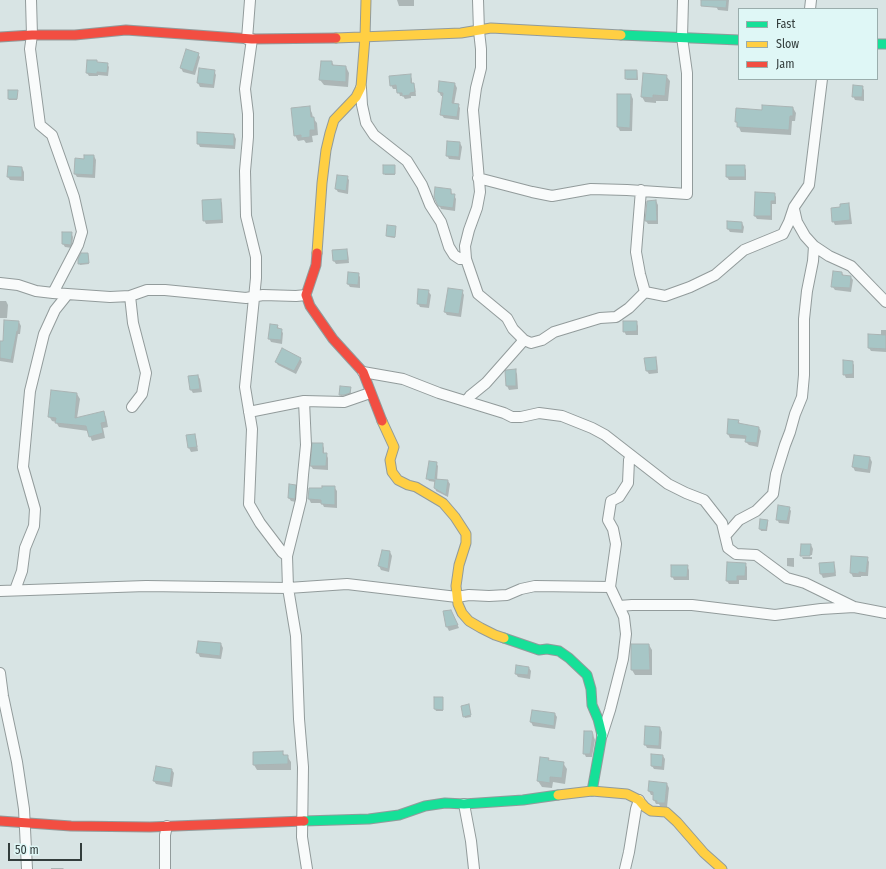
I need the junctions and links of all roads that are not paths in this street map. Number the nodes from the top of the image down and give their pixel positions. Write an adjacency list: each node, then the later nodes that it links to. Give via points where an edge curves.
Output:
1 (31, 0): 7 (street)
2 (250, 0): 11 (street)
3 (366, 0): 8 (street)
4 (478, 0): 6 (street)
5 (683, 0): 9 (street)
6 (479, 31): 8 (street); 9 (street, via 506,28); 15 (street, via 481,68 473,110)
7 (32, 35): 10 (street); 11 (street, via 75,35 126,30); 22 (street, via 30,49 40,125 52,135 74,197 82,232)
8 (365, 37): 11 (street); 14 (street)
9 (682, 37): 12 (street); 16 (street, via 687,73 687,194)
10 (0, 38)
11 (249, 39): 26 (street, via 245,89 248,122 245,192 246,216 256,257)
12 (738, 40)
13 (822, 80): 17 (street, via 810,185)
14 (361, 87): 19 (street, via 366,123 374,135 407,161 441,222 449,247 454,255); 24 (street, via 356,97 334,120 330,133 322,183 316,265)
15 (478, 178): 16 (street, via 552,196 591,189); 19 (street, via 480,192 465,246)
16 (641, 190): 21 (street, via 636,252)
17 (794, 207): 18 (street, via 797,222); 21 (street, via 782,234 744,250 716,275 665,296)
18 (814, 246): 27 (street, via 851,266); 36 (street, via 806,291 802,397 776,474 773,494 756,510 739,520)
19 (466, 259): 28 (street, via 478,294 506,318)
20 (0, 284): 22 (street, via 18,285)
21 (645, 292): 28 (street, via 629,308 616,316 600,318 554,332 542,340 531,343)
22 (53, 293): 23 (street)
23 (67, 295): 25 (street); 40 (street, via 55,310 44,334 30,391 23,467 35,509 34,526 24,548 22,572)
24 (306, 295): 26 (street); 29 (street, via 310,306 332,339)
25 (130, 296): 26 (street, via 147,290 165,290); 33 (street, via 133,323 146,373 142,394)
26 (254, 297): 34 (street, via 244,387)
27 (886, 302)
28 (524, 340): 32 (street, via 486,383)
29 (363, 372): 30 (street); 32 (street, via 404,379)
30 (370, 393): 31 (street, via 344,402); 42 (street, via 394,447 390,460 392,472 398,480 443,503 466,534 457,574)
31 (304, 401): 34 (street); 37 (street, via 306,444 301,500)
32 (466, 401): 35 (street, via 512,417 539,413 562,416 598,431)
33 (132, 407)
34 (249, 412): 37 (street, via 252,429 249,504 260,523)
35 (631, 456): 36 (street, via 668,484 704,500 722,523); 38 (street, via 628,482 619,497 611,501 608,520 616,544)
36 (726, 535): 44 (street, via 728,548 736,554 756,555 787,578 805,583)
37 (287, 556): 39 (street)
38 (610, 587): 42 (street, via 535,586 507,595); 43 (street)
39 (288, 588): 40 (street, via 146,586); 42 (street, via 347,584); 52 (street, via 296,636 303,767)
40 (15, 590): 41 (street)
41 (0, 591)
42 (457, 596): 47 (street, via 462,613 481,628 528,648 559,651 578,666 587,675 592,705)
43 (619, 606): 44 (street, via 692,605 775,615); 47 (street, via 624,617 626,634 623,659)
44 (854, 607): 45 (street)
45 (886, 613)
46 (0, 674): 53 (street, via 17,762)
47 (602, 735): 48 (street)
48 (592, 791): 49 (street, via 627,794); 50 (street)
49 (639, 800): 59 (street); 60 (street, via 651,810 666,812)
50 (464, 804): 52 (street, via 425,806 399,815 369,819); 58 (street)
51 (0, 821): 53 (street)
52 (302, 822): 54 (street); 57 (street)
53 (25, 823): 54 (street, via 72,826); 55 (street)
54 (167, 826): 56 (street)
55 (27, 869)
56 (165, 869)
57 (307, 869)
58 (474, 869)
59 (625, 869)
60 (722, 869)

